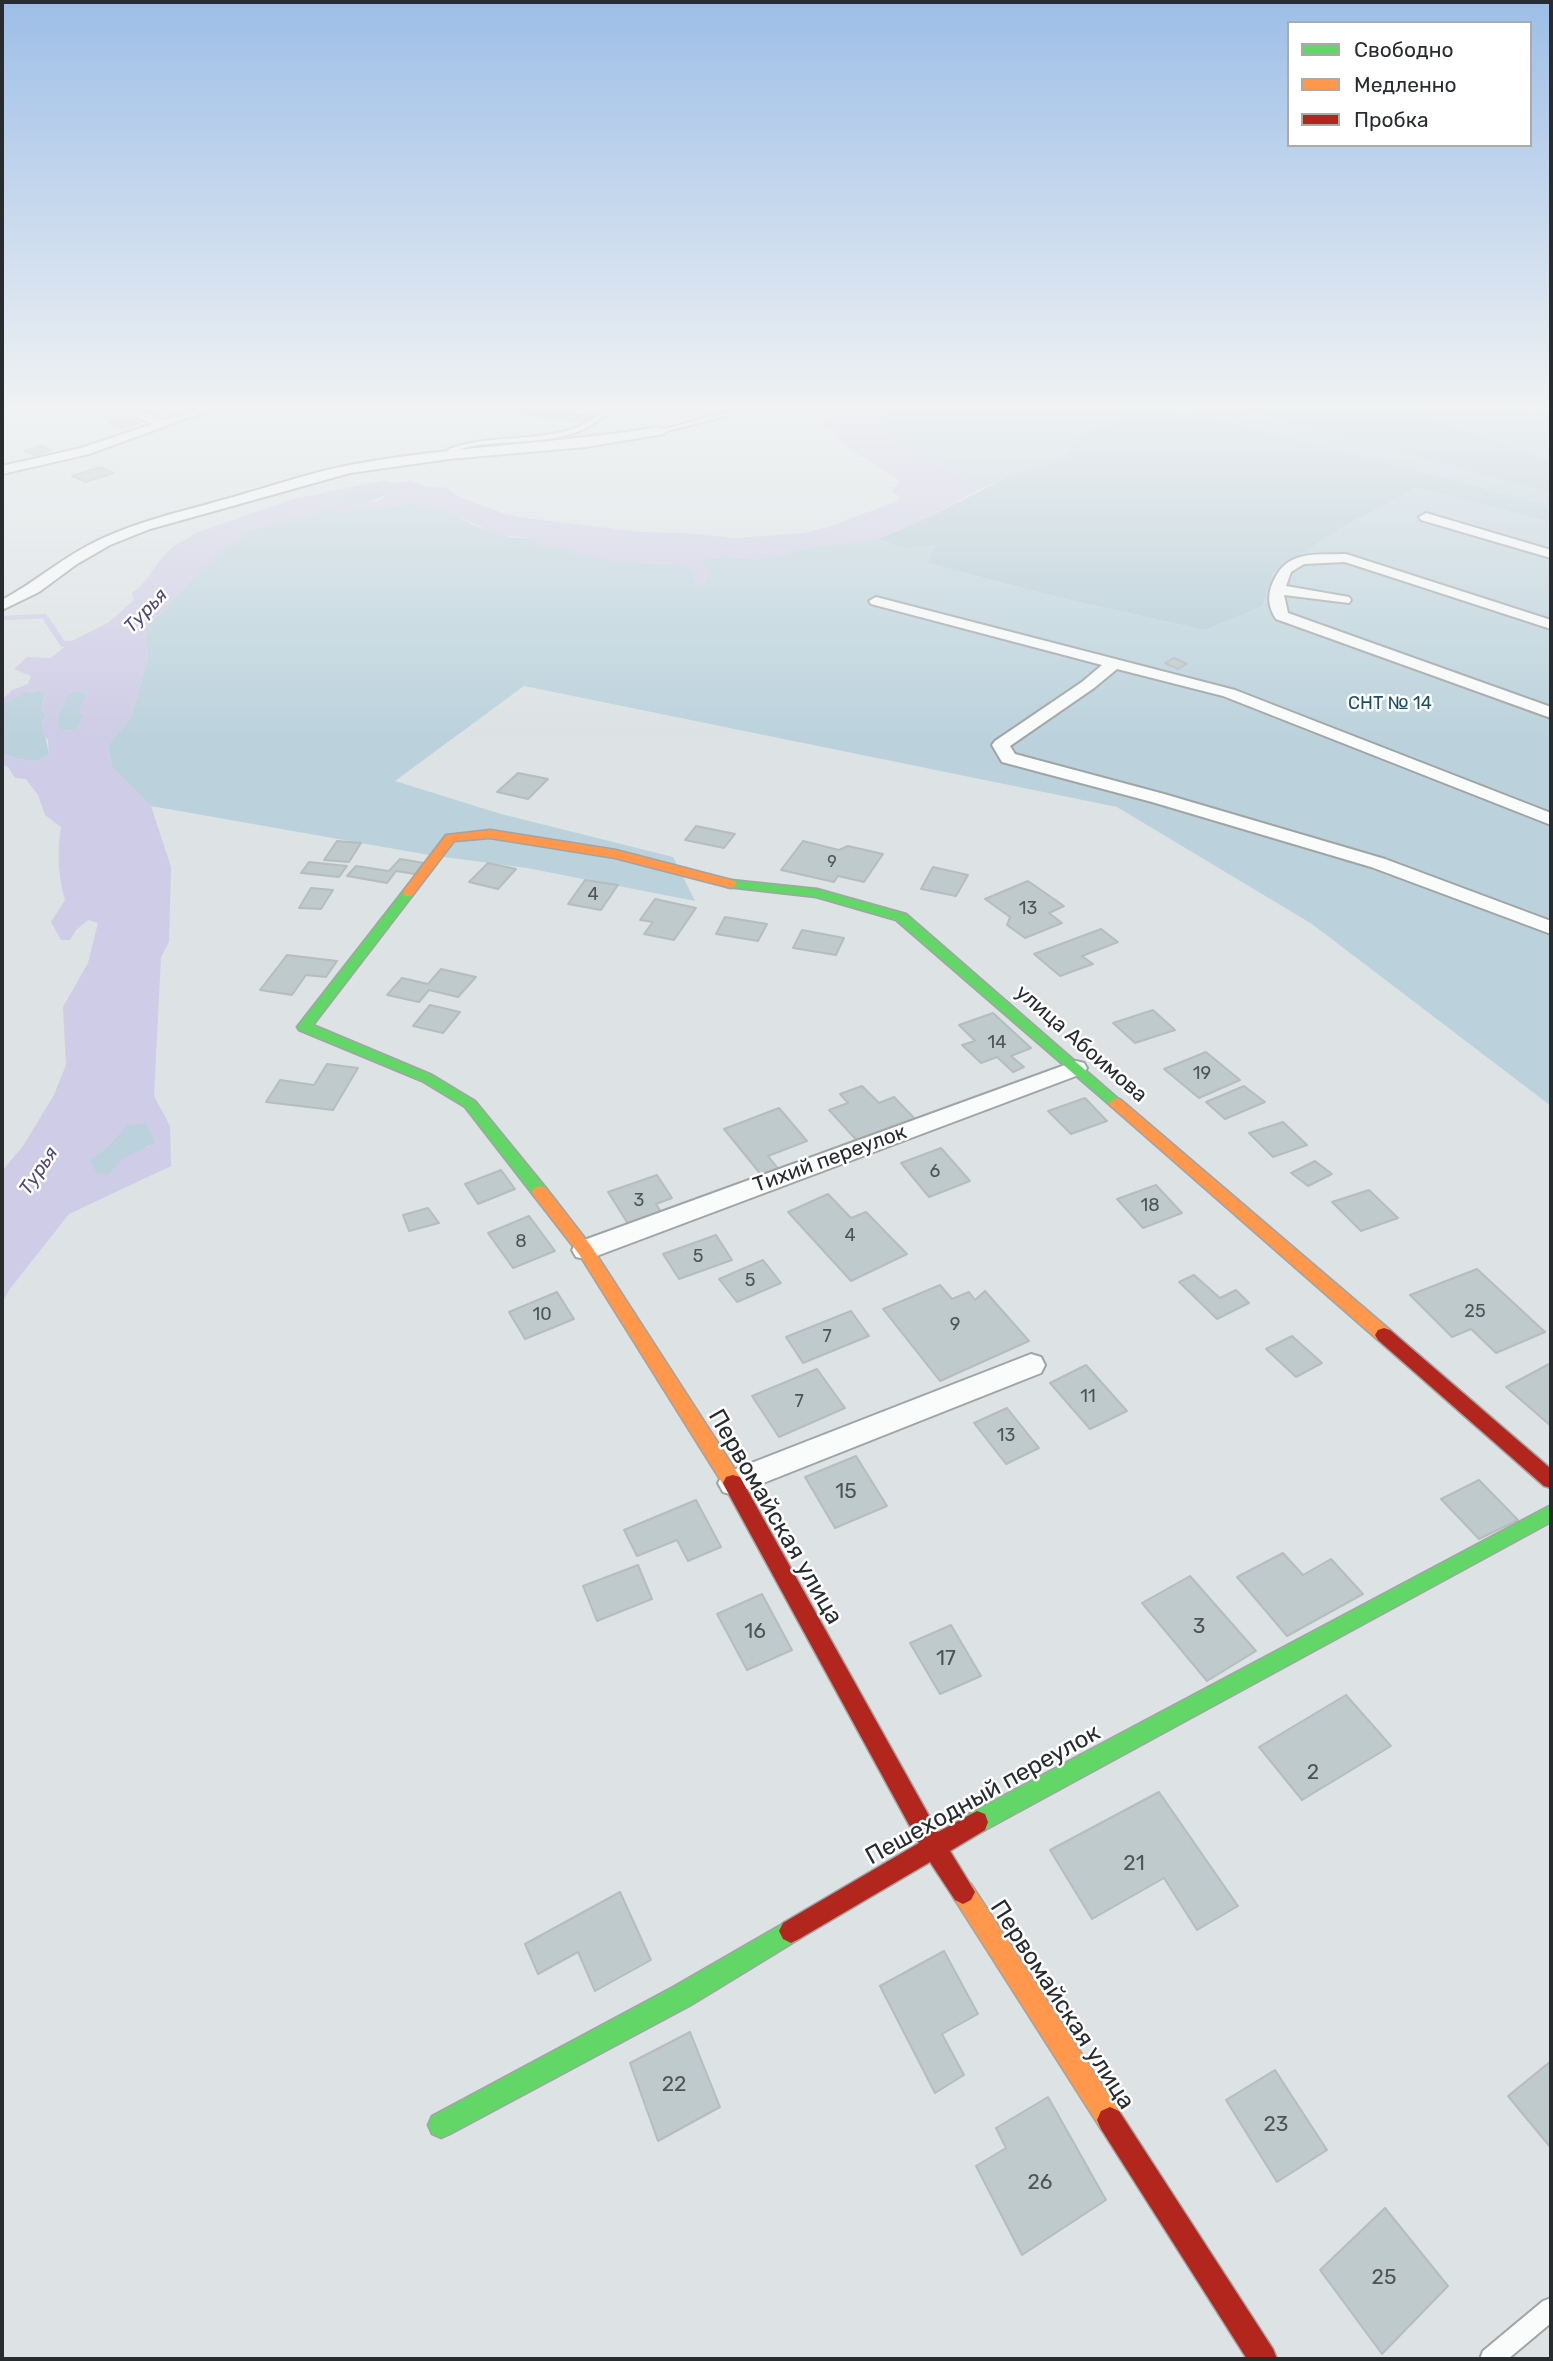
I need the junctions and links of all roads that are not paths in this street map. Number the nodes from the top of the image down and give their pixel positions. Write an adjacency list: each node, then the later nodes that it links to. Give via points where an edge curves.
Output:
1 (173, 518): 7 (street, via 94,549)
2 (1430, 518): 3 (street)
3 (1551, 554)
4 (1276, 589): 5 (street); 8 (street, via 1285,570 1301,560 1346,558); 10 (street, via 1281,616)
5 (1345, 600)
6 (876, 601): 9 (street)
7 (6, 602)
8 (1551, 625)
9 (1115, 663): 11 (street, via 1229,693); 13 (street, via 1001,745 1008,758 1366,859)
10 (1551, 713)
11 (1551, 819)
12 (490, 834): 14 (street, улица Абоимова, via 616,854 733,884 817,893 901,917); 15 (street, Первомайская улица, via 450,838 304,1027 427,1078 470,1104)
13 (1551, 928)
14 (1076, 1068): 15 (street, Тихий переулок); 17 (street, улица Абоимова)
15 (584, 1250): 18 (street, Первомайская улица)
16 (1031, 1364): 18 (street)
17 (1551, 1480)
18 (733, 1483): 20 (street, Первомайская улица)
19 (1551, 1513): 20 (street, Пешеходный переулок)
20 (933, 1846): 21 (street, Пешеходный переулок, via 682,1996); 23 (street, Первомайская улица)
21 (441, 2125)
22 (1551, 2309): 24 (lane)
23 (1263, 2359)
24 (1491, 2359)

